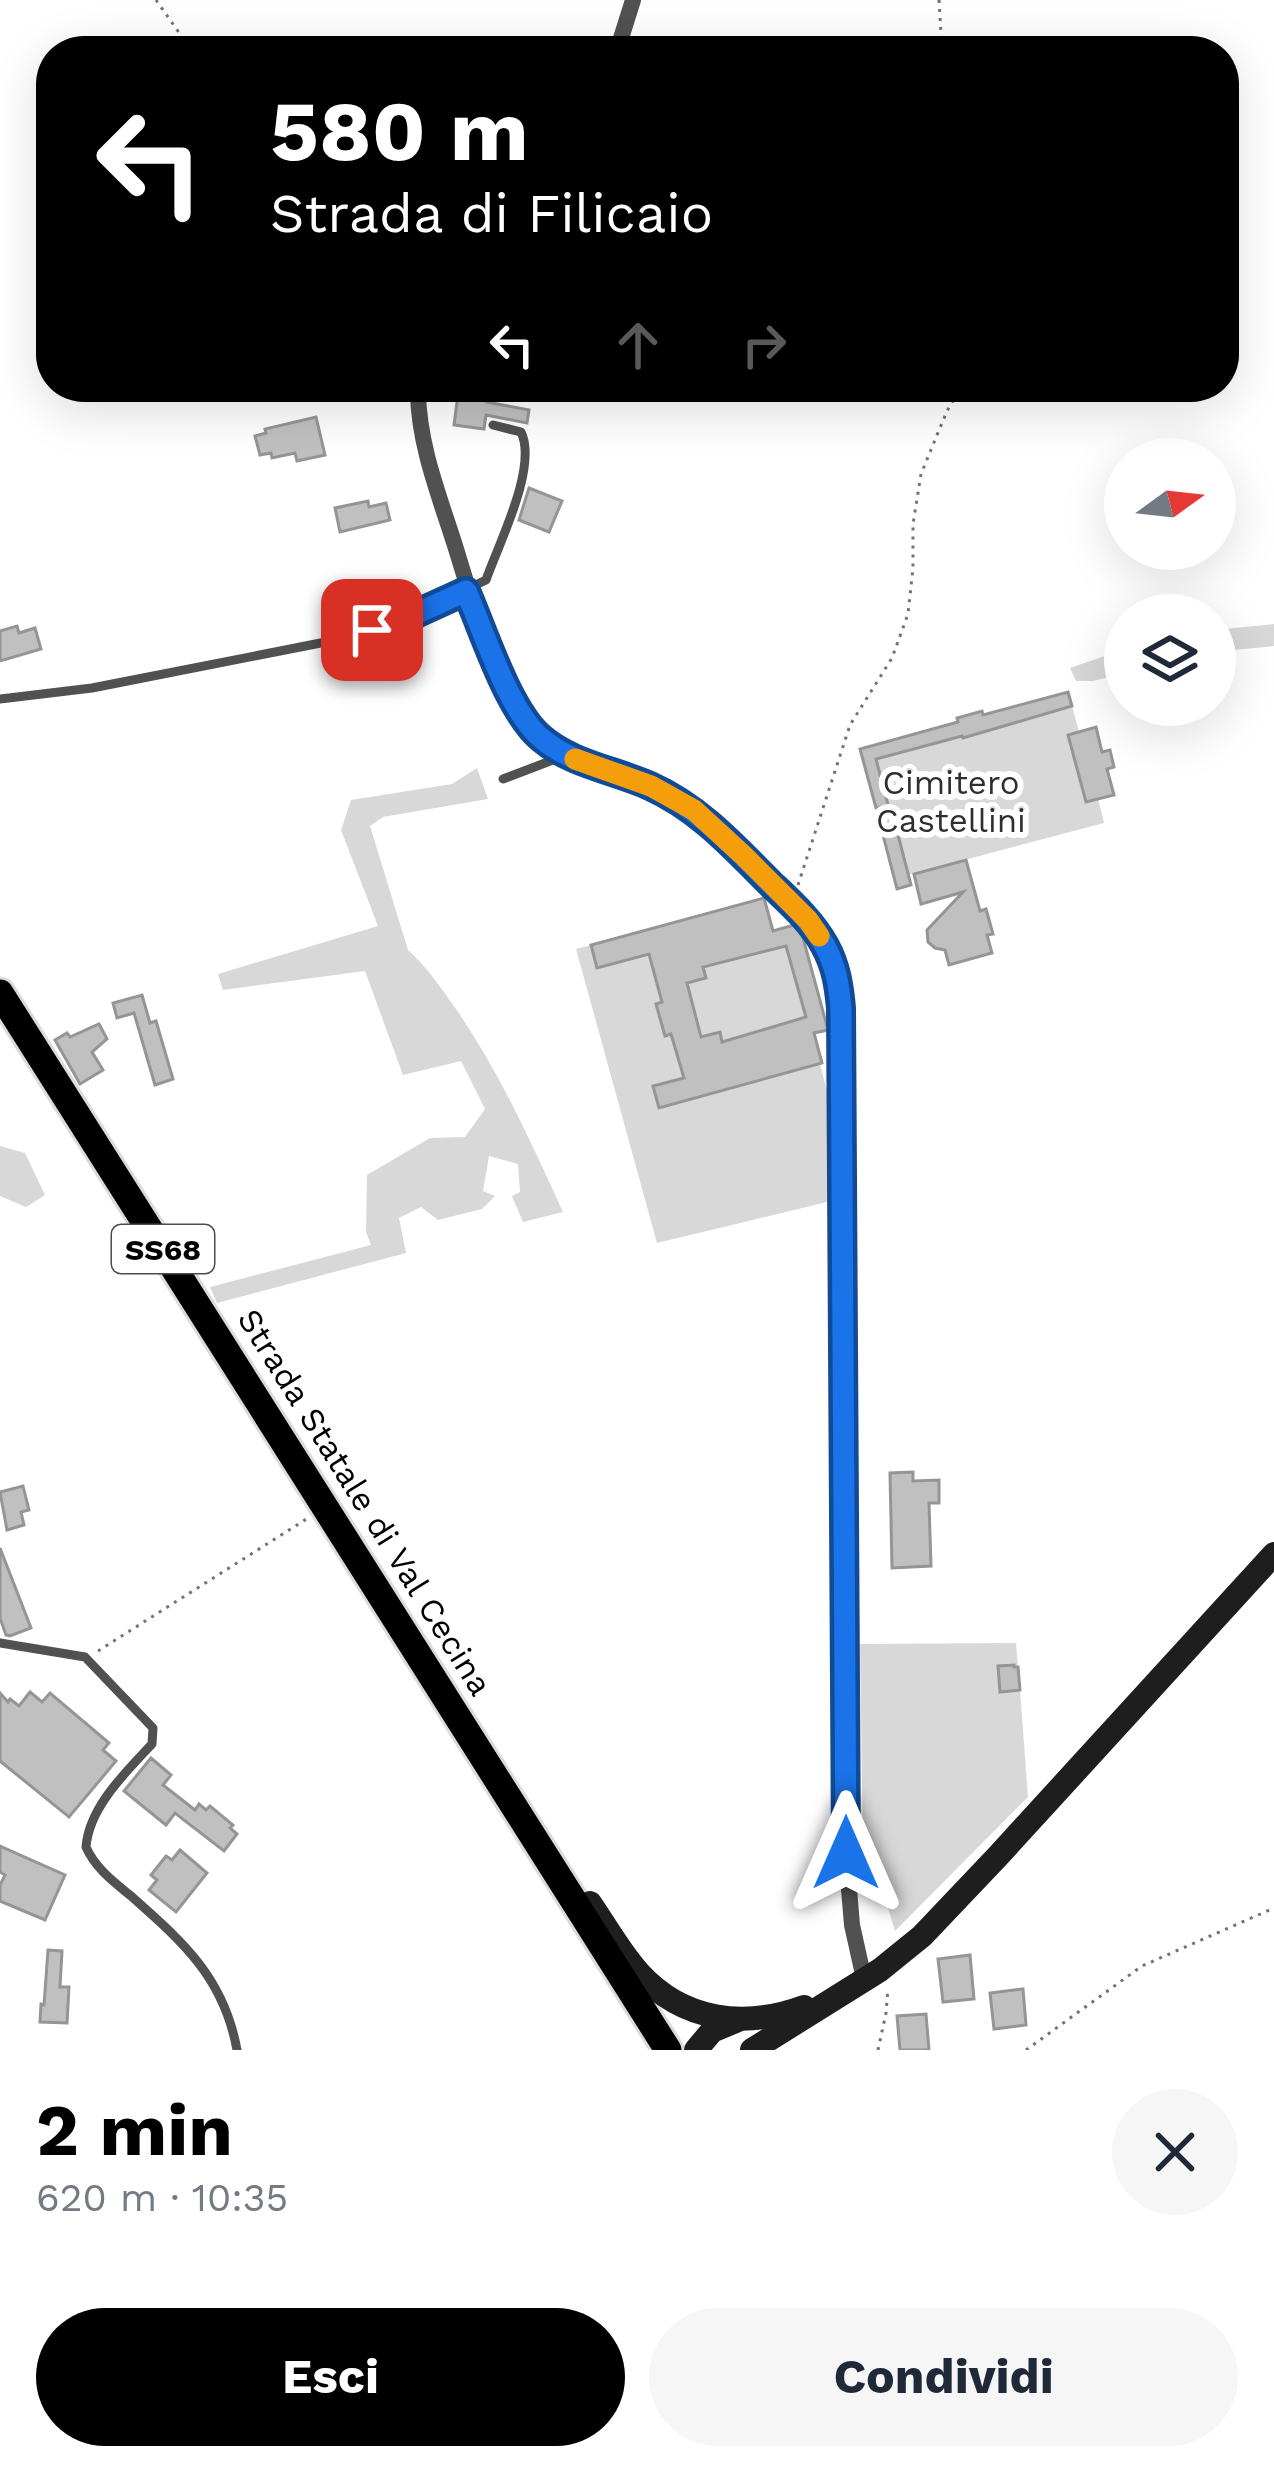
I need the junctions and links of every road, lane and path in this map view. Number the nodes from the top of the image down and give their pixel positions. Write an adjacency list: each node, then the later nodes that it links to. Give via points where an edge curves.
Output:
1 (156, 0): 4 (path)
2 (634, 0): 5 (street)
3 (940, 0): 6 (path)
4 (181, 36)
5 (622, 36)
6 (941, 36)
7 (419, 402): 10 (street)
8 (952, 402): 14 (path, via 921,474 908,614 892,658 850,725)
9 (493, 425): 10 (lane, via 520,431 523,477 486,580)
10 (466, 591): 11 (lane, via 346,638); 12 (street, via 512,699 536,735)
11 (0, 700)
12 (566, 755): 13 (lane); 14 (street, via 694,810)
13 (503, 779)
14 (790, 903): 22 (street, via 834,964 841,1008 846,1868 853,1925)
15 (0, 993): 16 (main road, Strada Statale di Val Cecina / SS68)
16 (326, 1507): 19 (path); 20 (main road, Strada Statale di Val Cecina / SS68)
17 (1274, 1554): 22 (main road, via 958,1900)
18 (0, 1643): 19 (lane)
19 (86, 1657): 25 (lane, via 154,1736 95,1818 88,1852 196,1958 224,2002)
20 (511, 1802): 24 (main road, via 647,1980 694,2012); 26 (main road, Strada Statale di Val Cecina / SS68)
21 (1274, 1908): 30 (path, via 1142,1966)
22 (872, 1975): 23 (main road); 29 (path, via 888,1991)
23 (839, 1993): 24 (main road); 28 (main road)
24 (738, 2020): 27 (main road, via 712,2031)
25 (238, 2050)
26 (668, 2050)
27 (696, 2050)
28 (752, 2050)
29 (878, 2050)
30 (1026, 2050)

